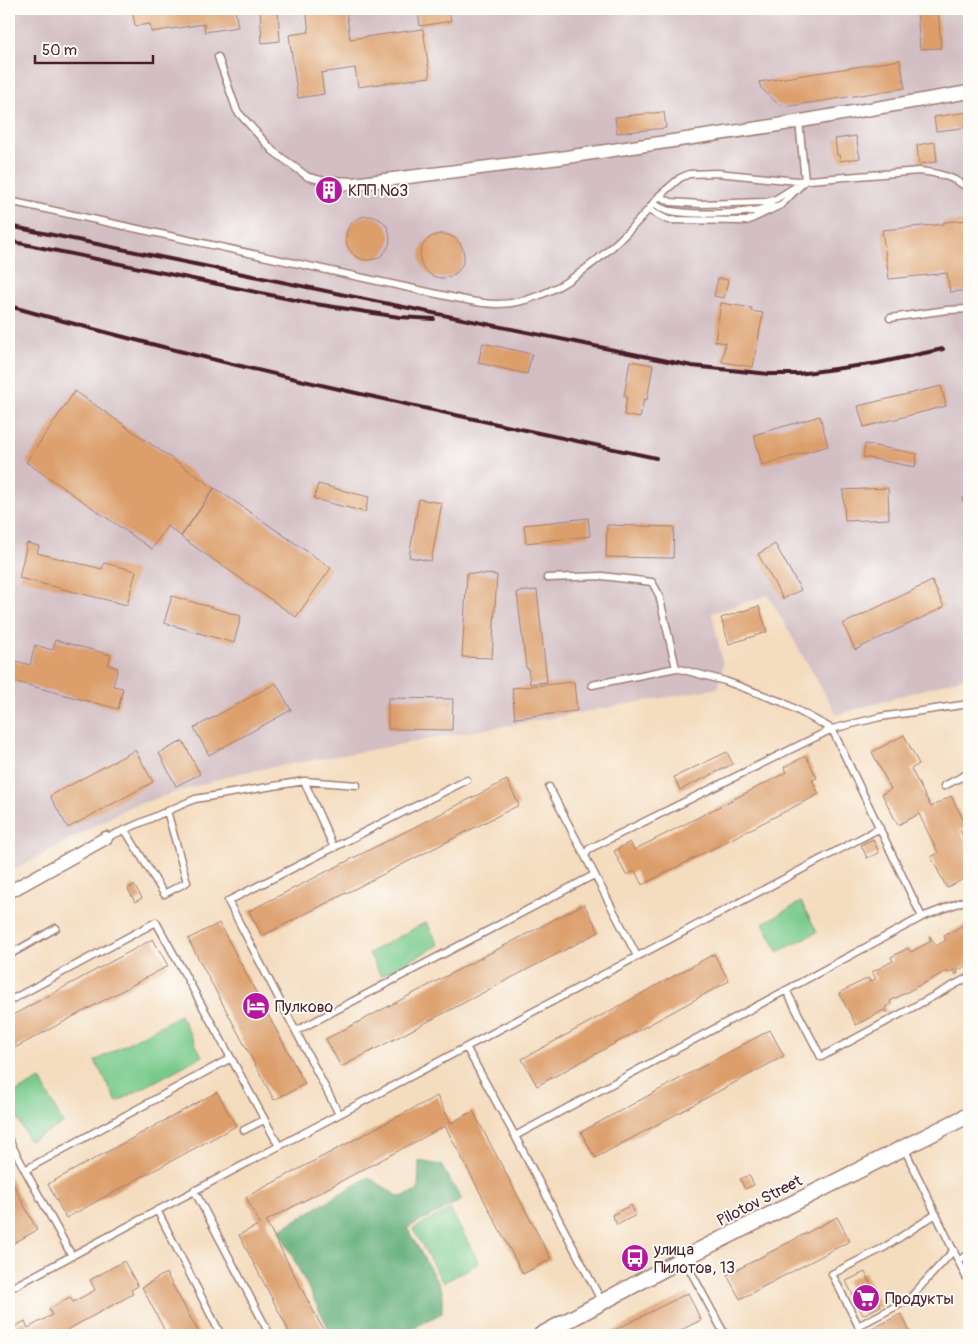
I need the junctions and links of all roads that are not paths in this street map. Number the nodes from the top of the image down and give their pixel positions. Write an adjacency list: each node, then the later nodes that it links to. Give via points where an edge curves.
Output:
1 (218, 57): 5 (lane, via 237,111 273,151 308,176)
2 (969, 92): 3 (street)
3 (800, 121): 4 (lane); 5 (street, via 560,158 352,184)
4 (805, 181): 6 (lane, via 919,171 950,177); 7 (lane, via 766,202 700,204 671,202); 7 (lane, via 717,173 689,174); 9 (lane, via 779,203 747,212 669,211); 10 (lane, via 781,205 747,221 668,220)
5 (333, 183)
6 (969, 189)
7 (659, 196): 9 (lane)
8 (9, 201): 10 (lane, via 413,289 498,304 548,292 570,279 604,255)
9 (653, 203): 10 (lane)
10 (648, 210)
11 (969, 309): 12 (lane)
12 (890, 318)
13 (547, 578): 14 (lane, via 602,576 652,582 660,595)
14 (676, 668): 15 (lane); 17 (lane, via 725,681 782,702)
15 (592, 685)
16 (969, 704): 17 (lane, via 880,717)
17 (832, 729): 25 (lane); 29 (lane, via 589,849)
18 (969, 773): 22 (lane)
19 (466, 780): 28 (lane)
20 (304, 782): 21 (lane); 24 (lane, via 195,799); 28 (lane)
21 (356, 785)
22 (944, 786)
23 (548, 787): 29 (lane)
24 (167, 811): 26 (lane); 26 (lane, via 187,882 164,894)
25 (880, 828): 33 (lane); 36 (lane)
26 (125, 830): 27 (lane)
27 (106, 838): 31 (street)
28 (334, 848): 40 (lane, via 228,901)
29 (584, 856): 30 (lane)
30 (594, 875): 36 (lane); 40 (lane)
31 (9, 892)
32 (969, 898): 33 (lane)
33 (922, 917): 38 (lane)
34 (56, 928): 35 (lane)
35 (9, 955)
36 (637, 956): 41 (lane)
37 (969, 977): 38 (lane, via 821,1057)
38 (786, 990): 47 (lane)
39 (9, 1001): 42 (lane, via 156,922)
40 (296, 1031): 43 (lane)
41 (466, 1047): 43 (lane); 47 (lane)
42 (231, 1058): 45 (lane); 51 (lane)
43 (339, 1114): 49 (lane)
44 (969, 1115): 50 (street, Pilotov Street)
45 (264, 1120): 46 (lane); 49 (lane)
46 (244, 1130)
47 (516, 1136): 62 (lane)
48 (9, 1140): 51 (lane)
49 (279, 1146): 52 (lane)
50 (904, 1148): 54 (lane); 58 (street, Pilotov Street)
51 (25, 1170): 57 (lane)
52 (194, 1190): 53 (lane); 66 (lane)
53 (157, 1210): 57 (lane); 65 (lane)
54 (936, 1214): 55 (lane); 63 (lane, via 885,1247 832,1274)
55 (954, 1250): 59 (lane); 63 (lane, via 908,1300)
56 (969, 1254): 59 (lane)
57 (72, 1256): 61 (lane)
58 (684, 1258): 62 (street, Pilotov Street); 68 (lane)
59 (959, 1260): 60 (lane)
60 (969, 1283)
61 (9, 1289)
62 (602, 1302): 64 (street, Pilotov Street)
63 (858, 1326): 69 (lane)
64 (556, 1332): 67 (street, Pilotov Street)
65 (221, 1335)
66 (270, 1335)
67 (541, 1335)
68 (725, 1335)
69 (863, 1335)

